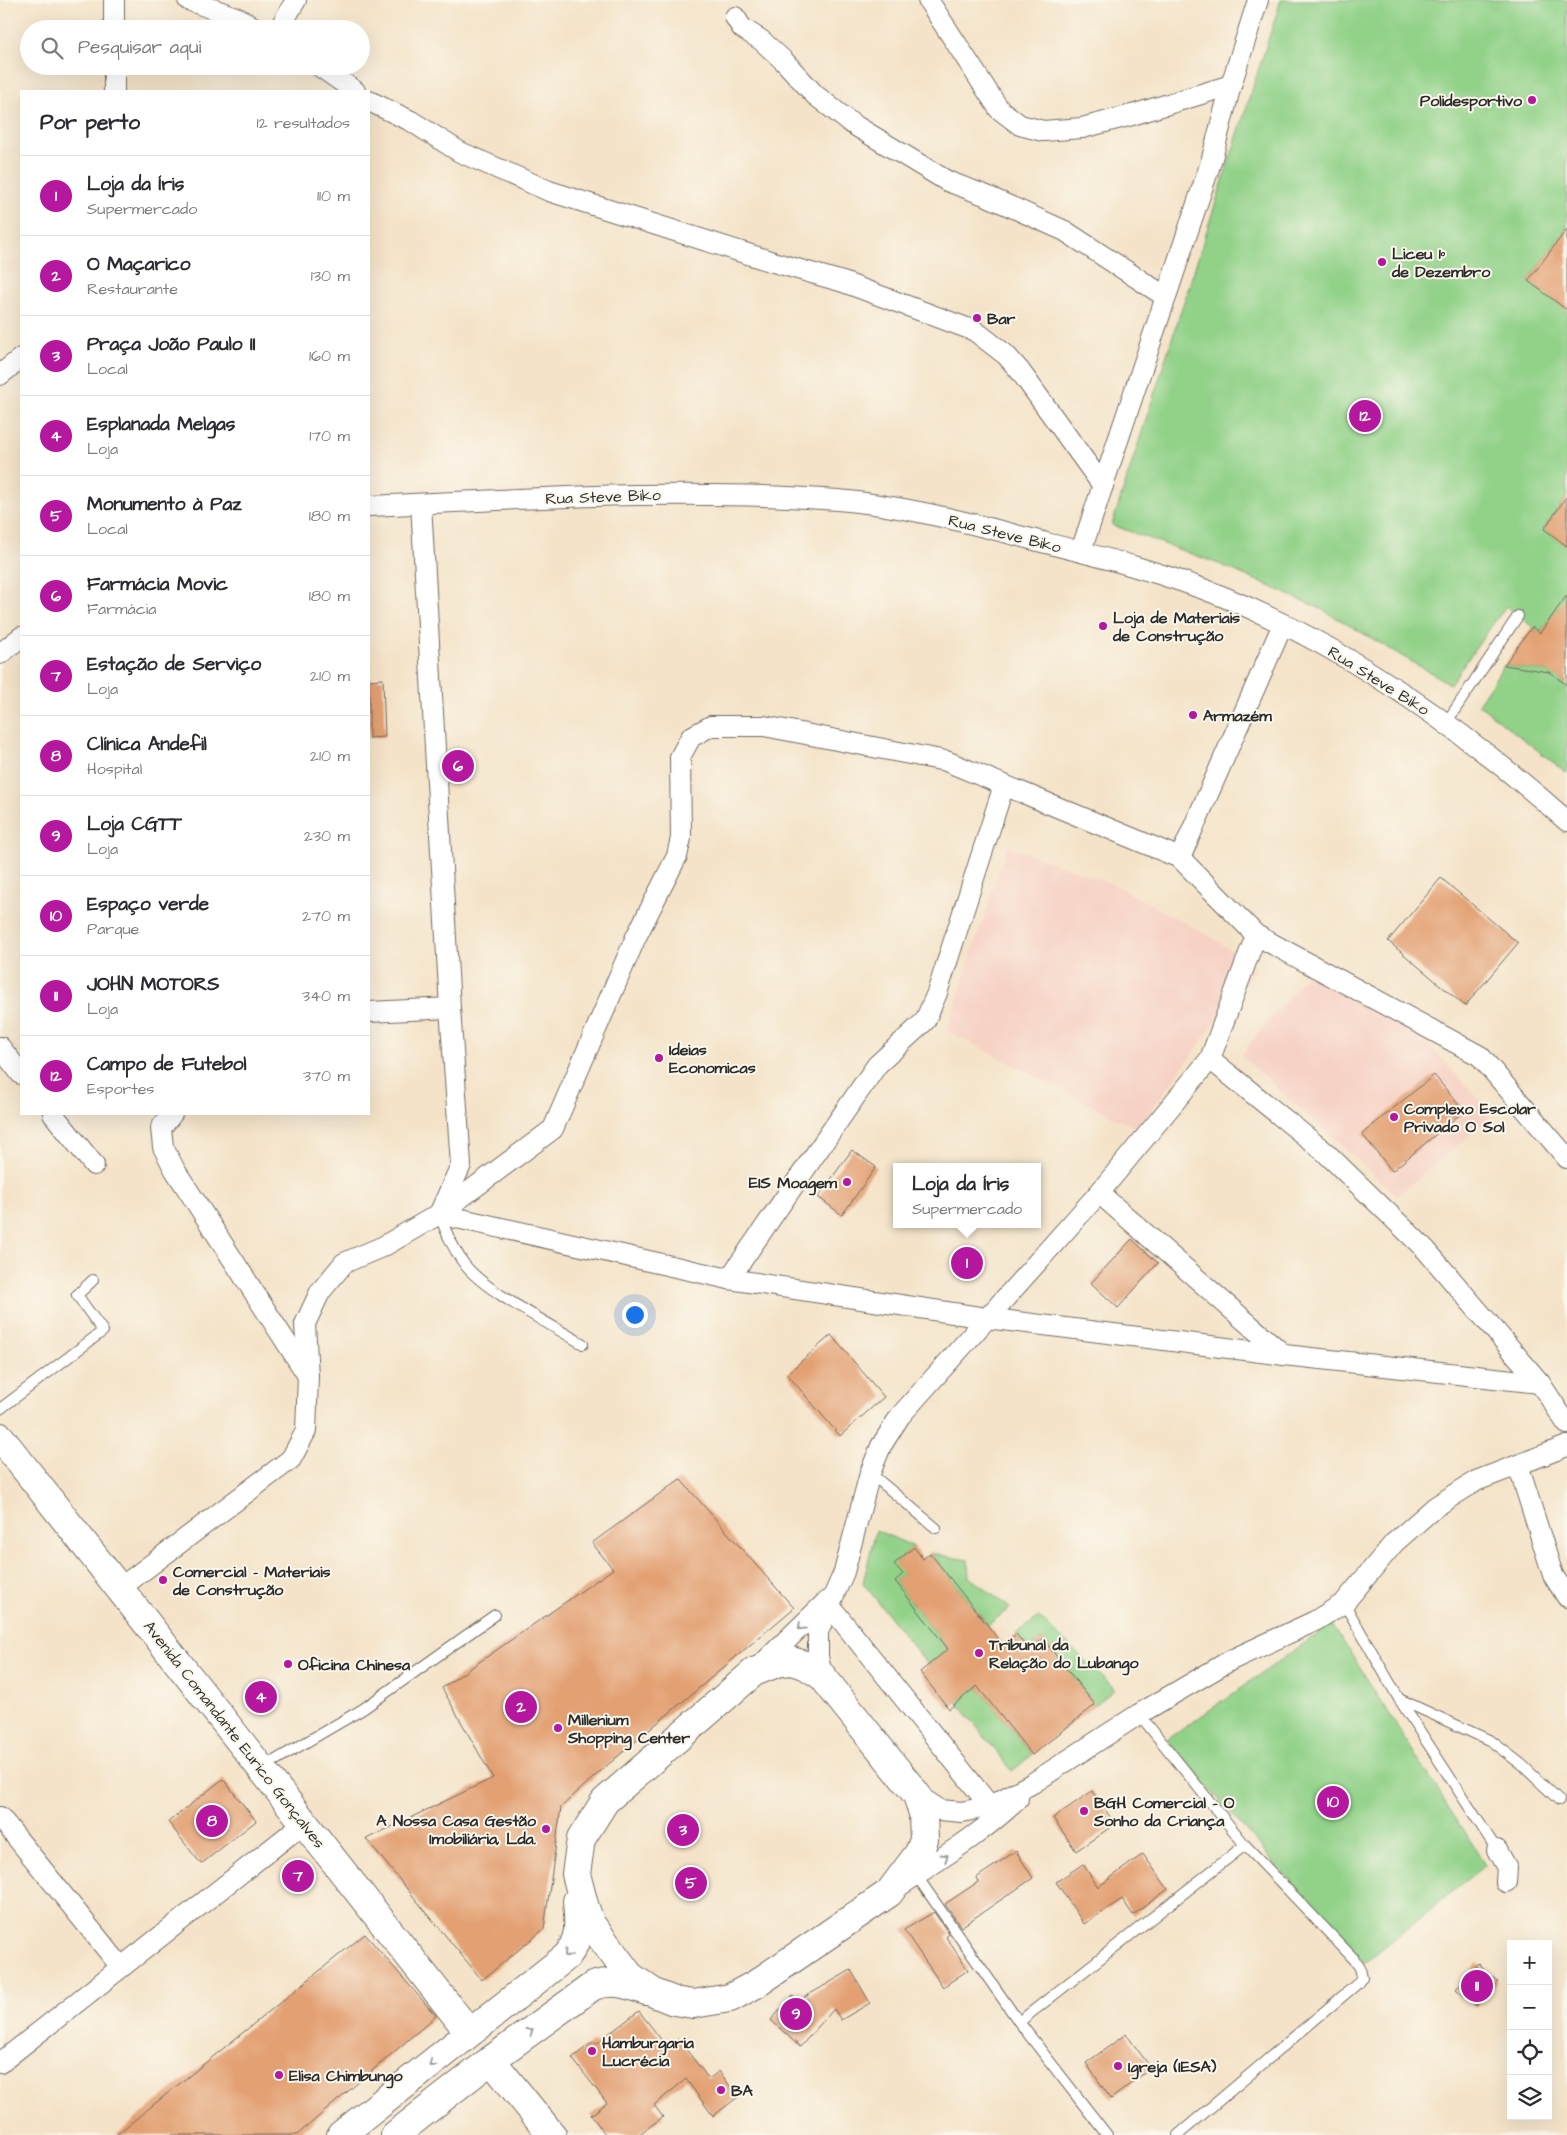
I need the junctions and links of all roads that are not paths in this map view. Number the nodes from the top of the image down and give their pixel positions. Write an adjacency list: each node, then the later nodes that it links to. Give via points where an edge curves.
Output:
1 (114, 0): 7 (street)
2 (188, 0): 8 (street)
3 (296, 0): 9 (street)
4 (928, 0): 12 (street, via 999,110 1020,125 1043,131 1082,128)
5 (1258, 0): 12 (street)
6 (735, 18): 16 (street, via 742,28 784,61 815,95 852,123 947,181 1065,231)
7 (114, 20)
8 (241, 20)
9 (284, 20)
10 (114, 75): 13 (street)
11 (333, 75): 14 (street)
12 (1231, 85): 16 (street, via 1211,162)
13 (114, 90)
14 (354, 90)
15 (370, 101): 19 (street, via 411,121 460,152 549,191 843,282 975,330 1020,371)
16 (1166, 297): 19 (street)
17 (20, 359): 18 (street)
18 (0, 374)
19 (1102, 486): 22 (street)
20 (421, 504): 21 (street, Rua Steve Biko); 22 (street, Rua Steve Biko, via 658,494 841,500 958,520); 32 (street)
21 (370, 506)
22 (1081, 551): 24 (street, Rua Steve Biko, via 1223,597)
23 (1518, 616): 27 (lane)
24 (1283, 624): 27 (street, Rua Steve Biko, via 1350,660); 30 (street)
25 (20, 638): 26 (street)
26 (0, 654)
27 (1446, 722): 29 (street, Rua Steve Biko)
28 (1004, 784): 30 (street); 42 (street, via 946,761 764,726 711,726 691,737 680,756 681,838 677,856 636,937 552,1129); 43 (street, via 937,994 925,1021 877,1065)
29 (1567, 821)
30 (1180, 858): 31 (street)
31 (1256, 934): 35 (street); 39 (street, via 1480,1056)
32 (450, 1008): 33 (street); 42 (street, via 461,1165)
33 (370, 1012)
34 (0, 1048): 36 (street)
35 (1210, 1059): 41 (street); 49 (street, via 1325,1152 1419,1244)
36 (20, 1073)
37 (54, 1115): 40 (street)
38 (171, 1115): 48 (street, via 161,1128 167,1154)
39 (1567, 1158)
40 (94, 1166)
41 (1099, 1193): 45 (street); 47 (street)
42 (439, 1214): 43 (street); 46 (lane, via 452,1245 466,1266 484,1283); 48 (street, via 384,1246 344,1263 320,1292 305,1324)
43 (729, 1279): 45 (street)
44 (94, 1280): 50 (lane, via 77,1295 103,1332)
45 (986, 1318): 47 (street); 55 (street, via 900,1416 881,1446)
46 (584, 1344)
47 (1284, 1355): 49 (street)
48 (308, 1376): 57 (street, via 306,1431 291,1458)
49 (1540, 1383): 51 (street)
50 (0, 1409)
51 (1567, 1424)
52 (0, 1437): 57 (street, Avenida Comandante Eurico Gonçalves)
53 (1567, 1446): 54 (street)
54 (1518, 1465): 58 (street, via 1553,1574); 60 (street, via 1476,1482 1435,1507 1394,1543)
55 (870, 1473): 56 (lane); 59 (street, via 844,1572)
56 (936, 1528)
57 (120, 1588): 66 (street, Avenida Comandante Eurico Gonçalves)
58 (1567, 1597)
59 (833, 1599): 62 (street, one-way to 62); 63 (street, via 818,1632); 70 (street)
60 (1344, 1603): 64 (lane); 65 (street, via 1315,1621 1231,1660)
61 (495, 1615): 66 (lane, via 363,1709)
62 (754, 1672): 63 (street, via 791,1661); 75 (street, via 605,1801 580,1839)
63 (822, 1676): 68 (street)
64 (1399, 1699): 69 (lane, via 1491,1741); 74 (lane)
65 (1139, 1714): 67 (street); 73 (lane)
66 (262, 1768): 72 (street, Avenida Comandante Eurico Gonçalves)
67 (1034, 1783): 70 (street); 76 (street, one-way to 67, via 1000,1816)
68 (917, 1795): 70 (street, via 940,1810 962,1812); 78 (street, via 923,1813 924,1840 919,1853)
69 (1559, 1800)
70 (990, 1806)
71 (0, 1817): 79 (street)
72 (304, 1823): 79 (street); 82 (street, Avenida Comandante Eurico Gonçalves)
73 (1245, 1844): 81 (lane); 89 (lane, via 1354,1959 1362,1977)
74 (1497, 1850): 77 (street, via 1507,1868)
75 (576, 1874): 80 (street, via 591,1924 607,1948 630,1976 654,1993); 82 (street, one-way to 82, via 579,1930 575,1946 567,1956)
76 (916, 1875): 78 (street); 81 (lane)
77 (1506, 1882)
78 (889, 1893): 80 (street, via 780,1969 730,1998 693,2004)
79 (121, 1967): 84 (street)
80 (674, 2001): 83 (street, one-way to 80, via 593,1986 605,1982 621,1982)
81 (1019, 2022): 88 (lane)
82 (469, 2032): 83 (street, via 484,2030 492,2036 496,2046); 85 (street, one-way to 85)
83 (491, 2060): 86 (street); 87 (street)
84 (0, 2064)
85 (341, 2135)
86 (394, 2135)
87 (552, 2135)
88 (1107, 2135)
89 (1178, 2135)

